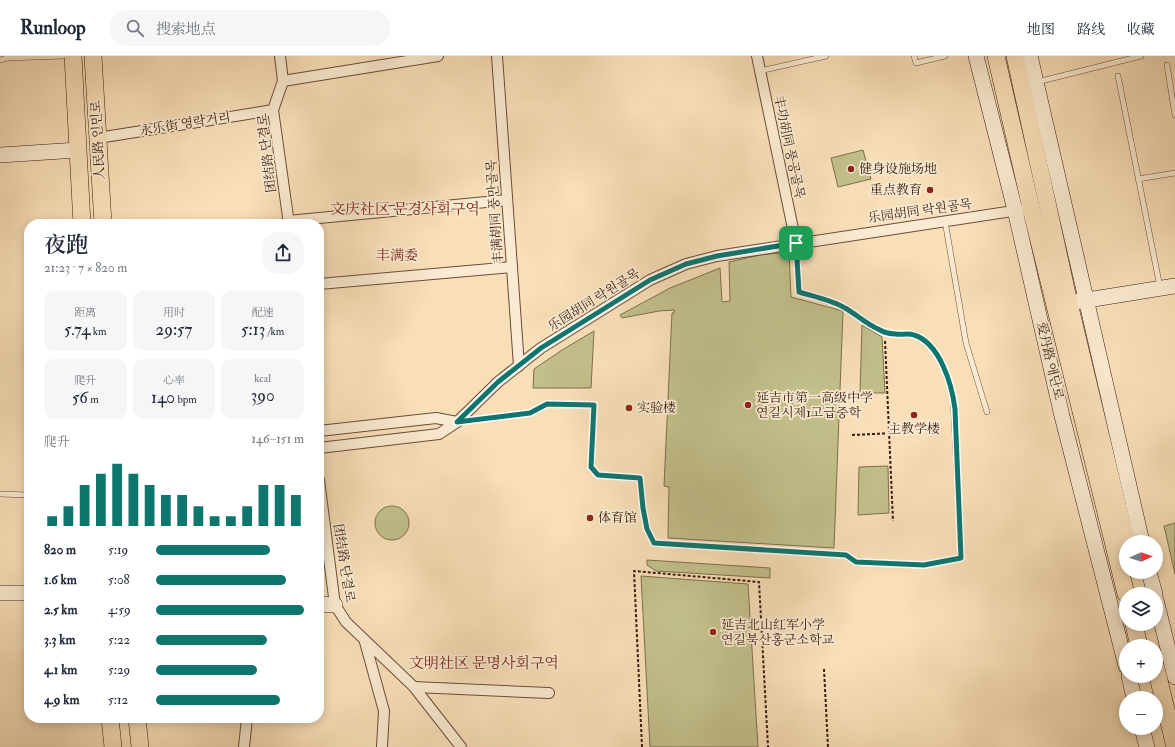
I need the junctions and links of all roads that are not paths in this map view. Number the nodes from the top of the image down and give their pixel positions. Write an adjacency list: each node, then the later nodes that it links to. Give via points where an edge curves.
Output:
1 (63, 56): 17 (lane)
2 (73, 56): 26 (main road, 人民路 인민로)
3 (93, 56): 25 (main road, 人民路 인민로)
4 (280, 56): 21 (street, 团结路 단결로)
5 (438, 56): 21 (street)
6 (496, 56): 30 (street, 丰满胡同 풍만골목)
7 (757, 56): 19 (street, 丰功胡同 풍공골목)
8 (826, 56): 19 (lane)
9 (914, 56): 10 (lane, via 916,63)
10 (944, 56)
11 (976, 56): 32 (street, 爱丹路 애단로)
12 (996, 56): 31 (main road, 爱丹路 애단로)
13 (1015, 56): 43 (main road)
14 (1030, 56): 22 (street)
15 (1140, 56): 16 (lane)
16 (1127, 58): 22 (lane)
17 (0, 60)
18 (1167, 65): 24 (lane)
19 (760, 71): 38 (street, 丰功胡同 풍공골목)
20 (1118, 76): 29 (lane)
21 (283, 81): 23 (street, 团结路 단결로)
22 (1036, 82): 43 (street)
23 (273, 110): 25 (street, 永乐街 영락거리); 35 (street, 团结路 단결로)
24 (1175, 116)
25 (98, 138): 34 (main road, 人民路 인민로)
26 (78, 150): 27 (street); 33 (main road, 人民路 인민로)
27 (0, 155)
28 (1175, 173): 29 (lane)
29 (1138, 179): 42 (lane)
30 (507, 200): 36 (street); 39 (street, 丰满胡同 풍만골목)
31 (1031, 208): 32 (street, 乐园胡同 락원골목); 55 (main road, 爱丹路 애단로)
32 (1015, 210): 37 (street, 乐园胡同 락원골목); 61 (street, 爱丹路 애단로, via 1062,416)
33 (82, 219)
34 (103, 219)
35 (287, 219)
36 (324, 219)
37 (945, 220): 38 (street, 乐园胡同 락원골목); 45 (lane, via 966,343)
38 (796, 243): 44 (street, 乐园胡同 락원골목, via 717,256 686,264 650,280 541,348); 54 (lane, via 799,292 844,307 884,332 913,334 920,337 932,348 944,366 953,395 961,558 924,565)
39 (512, 267): 40 (street); 44 (street, 丰满胡同 풍만골목)
40 (324, 284)
41 (1175, 286): 42 (street)
42 (1160, 288): 43 (street)
43 (1077, 302): 52 (main road); 53 (street)
44 (519, 366): 46 (street, 乐园胡同 락원골목, via 498,382)
45 (987, 412)
46 (457, 422): 47 (street, via 436,418); 48 (street, 乐园胡同 락원골목, via 439,434)
47 (324, 430)
48 (324, 447)
49 (0, 494): 50 (lane)
50 (24, 495)
51 (324, 519): 59 (street, 团结路 단결로)
52 (1125, 535)
53 (1140, 535)
54 (856, 562)
55 (1124, 587)
56 (0, 592): 57 (street)
57 (24, 594)
58 (324, 604): 59 (street)
59 (335, 605): 62 (street, 团结路 단결로, via 346,622)
60 (1163, 624): 63 (street)
61 (1119, 639)
62 (364, 641): 66 (street, 团结路 단결로); 76 (street, via 384,711)
63 (1173, 658): 64 (street)
64 (1175, 677)
65 (1160, 683): 80 (main road)
66 (414, 686): 67 (street); 77 (street, 团结路 단결로)
67 (549, 693)
68 (111, 723): 73 (main road)
69 (138, 723): 74 (main road)
70 (246, 723): 75 (street)
71 (1144, 735): 78 (street)
72 (1161, 735): 79 (main road)
73 (113, 747)
74 (140, 747)
75 (244, 747)
76 (382, 747)
77 (461, 747)
78 (1147, 747)
79 (1164, 747)
80 (1175, 747)

